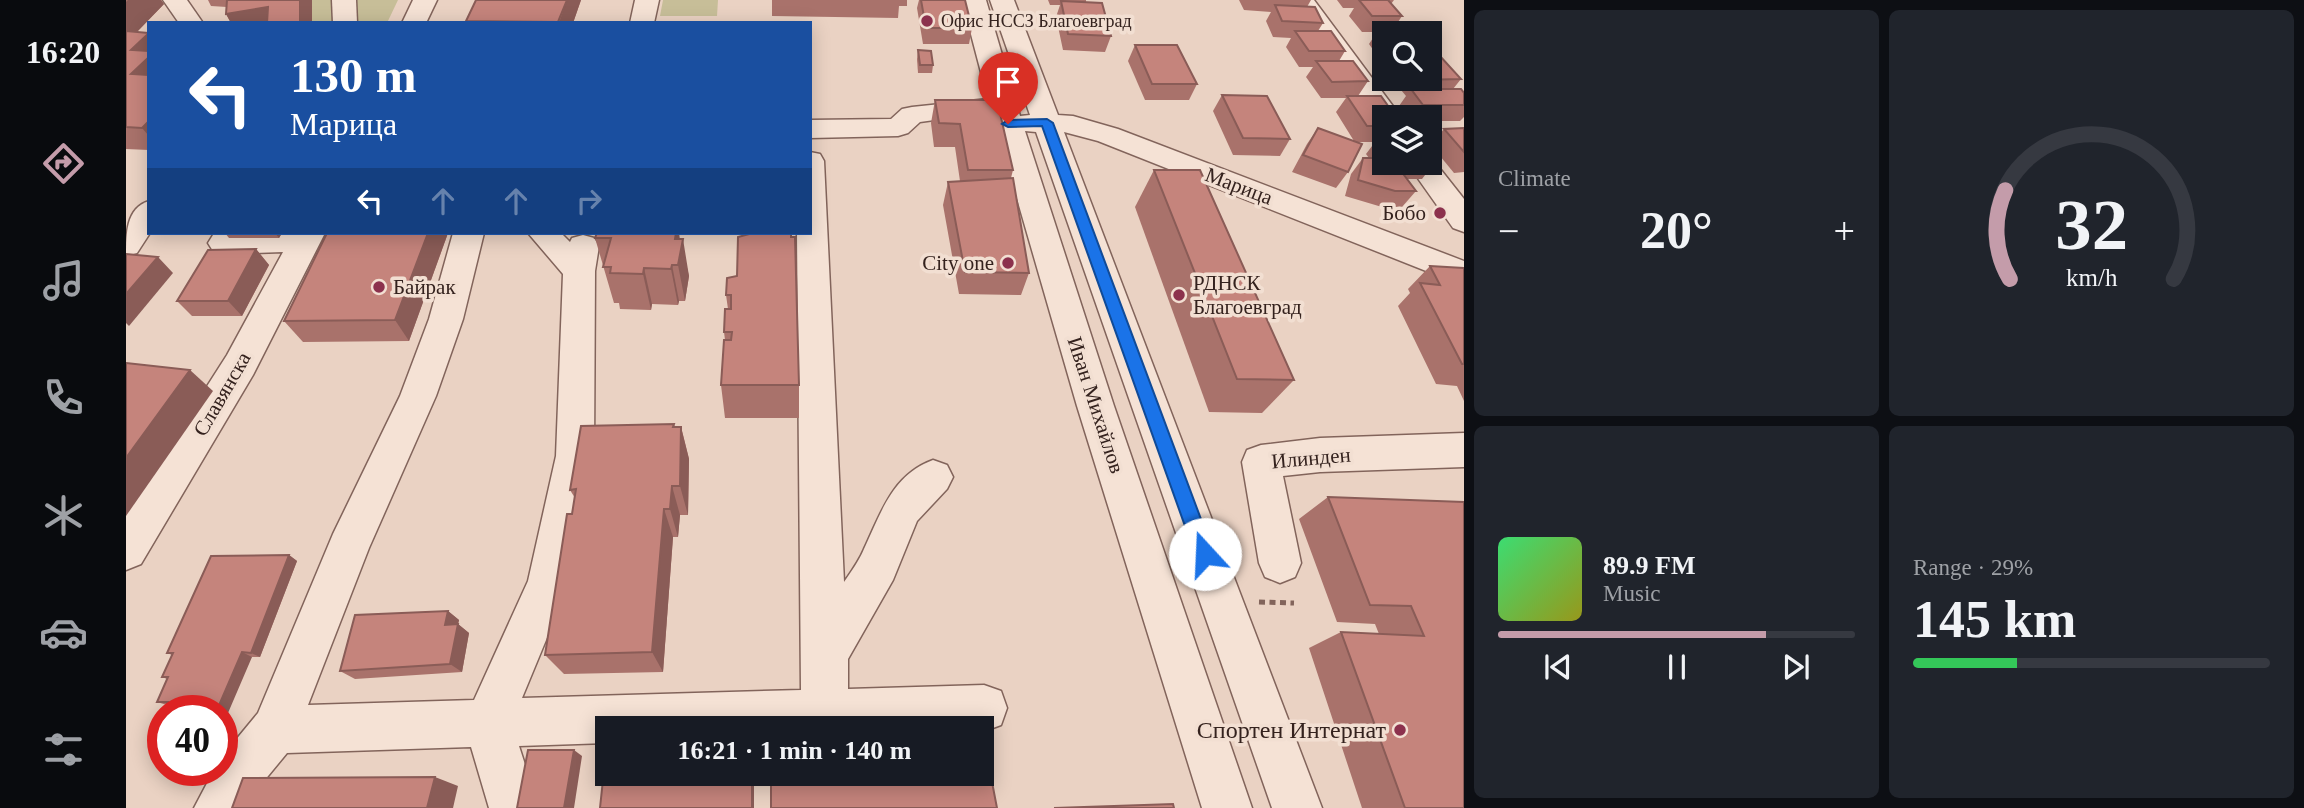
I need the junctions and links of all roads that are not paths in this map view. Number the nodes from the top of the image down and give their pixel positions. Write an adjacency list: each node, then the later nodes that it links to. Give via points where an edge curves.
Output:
1 (344, 0): 7 (street)
2 (425, 0): 8 (street)
3 (647, 0): 9 (street)
4 (974, 0): 11 (street, Иван Михайлов)
5 (1002, 0): 12 (street)
6 (1302, 0): 10 (street)
7 (345, 21)
8 (415, 21)
9 (642, 21)
10 (1379, 105)
11 (1005, 114): 12 (street, Марица); 13 (street, Марица, via 912,115 898,127); 35 (street, Иван Михайлов)
12 (1047, 123): 23 (street, Марица, via 1073,124 1108,135); 36 (street)
13 (812, 129)
14 (1430, 175): 16 (street)
15 (147, 214): 22 (street)
16 (1464, 221)
17 (812, 227): 28 (street)
18 (467, 235): 32 (street, via 446,319 418,396 348,548)
19 (545, 235): 31 (street, via 581,259 572,469 549,582)
20 (307, 236): 21 (street); 26 (street, Славянска, via 240,365)
21 (224, 243)
22 (126, 246)
23 (1464, 274)
24 (1464, 450): 27 (street, Илинден, via 1320,455 1261,462)
25 (933, 477): 28 (street, via 901,510 878,566)
26 (126, 550)
27 (1280, 562)
28 (825, 655): 30 (street)
29 (984, 708): 30 (street)
30 (824, 713): 31 (street)
31 (488, 723): 32 (street); 34 (street)
32 (275, 730): 33 (street)
33 (219, 808)
34 (514, 808)
35 (1227, 808)
36 (1297, 808)

